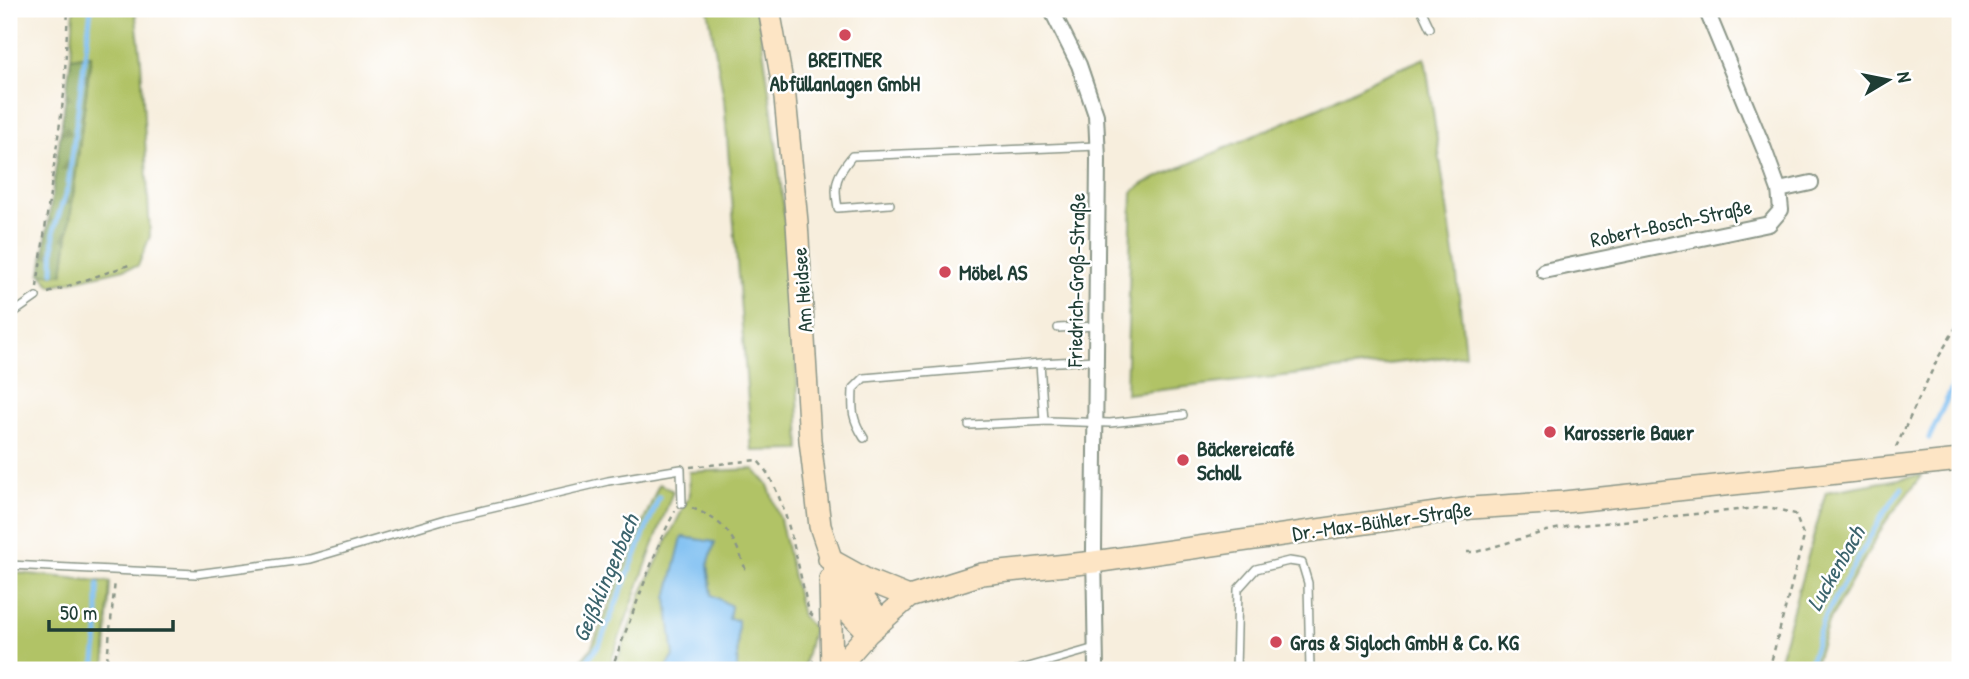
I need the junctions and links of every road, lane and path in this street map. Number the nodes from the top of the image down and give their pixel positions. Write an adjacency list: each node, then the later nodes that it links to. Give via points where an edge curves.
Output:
1 (68, 9): 13 (path, via 64,93)
2 (769, 9): 33 (street, Am Heidsee, via 785,98 797,222 815,489)
3 (1051, 9): 7 (street, Friedrich-Groß-Straße, via 1088,90 1096,115)
4 (1421, 9): 6 (lane)
5 (1706, 9): 9 (street, Robert-Bosch-Straße)
6 (1430, 28)
7 (1097, 146): 10 (lane, via 852,156 837,174 838,208); 16 (street, Friedrich-Groß-Straße)
8 (1811, 183): 9 (street, Robert-Bosch-Straße)
9 (1779, 190): 12 (street, Robert-Bosch-Straße, via 1781,210 1769,224)
10 (890, 205)
11 (129, 265): 13 (path)
12 (1544, 271)
13 (36, 297): 14 (lane)
14 (9, 316)
15 (1960, 320): 26 (path)
16 (1096, 326): 17 (lane); 18 (street, Friedrich-Groß-Straße)
17 (1058, 328)
18 (1096, 360): 19 (lane); 22 (street, Friedrich-Groß-Straße)
19 (1040, 363): 21 (lane); 24 (lane, via 864,378 853,388 852,407 853,421)
20 (1183, 415): 22 (lane)
21 (1044, 421): 22 (lane); 23 (lane)
22 (1095, 421): 31 (street, Friedrich-Groß-Straße)
23 (969, 425)
24 (864, 438)
25 (1960, 460): 26 (street, Dr.-Max-Bühler-Straße)
26 (1885, 468): 31 (street, Dr.-Max-Bühler-Straße, via 1471,508)
27 (681, 469): 28 (lane); 34 (lane, via 446,519 310,559 196,574); 37 (path, via 757,460 766,469 783,507 809,612)
28 (682, 504): 41 (path, via 660,539)
29 (701, 512): 35 (path, via 724,527 737,544)
30 (1467, 552): 48 (path, via 1571,526 1769,507 1795,513 1804,537)
31 (1094, 562): 36 (street, Dr.-Max-Bühler-Straße, via 982,574); 39 (street, Friedrich-Groß-Straße)
32 (9, 565): 34 (lane)
33 (832, 565): 36 (street); 38 (street, Am Heidsee, via 850,614); 42 (street)
34 (116, 570): 40 (path)
35 (747, 574)
36 (909, 597): 38 (street, Dr.-Max-Bühler-Straße)
37 (816, 620)
38 (874, 627): 43 (street, Dr.-Max-Bühler-Straße, via 848,656)
39 (1096, 648): 44 (lane); 45 (street, Friedrich-Groß-Straße)
40 (106, 670)
41 (611, 670)
42 (832, 670)
43 (842, 670)
44 (1018, 670)
45 (1097, 670)
46 (1236, 670): 47 (lane, via 1238,589 1256,569 1289,561 1302,563 1308,583)
47 (1310, 670)
48 (1769, 670)

